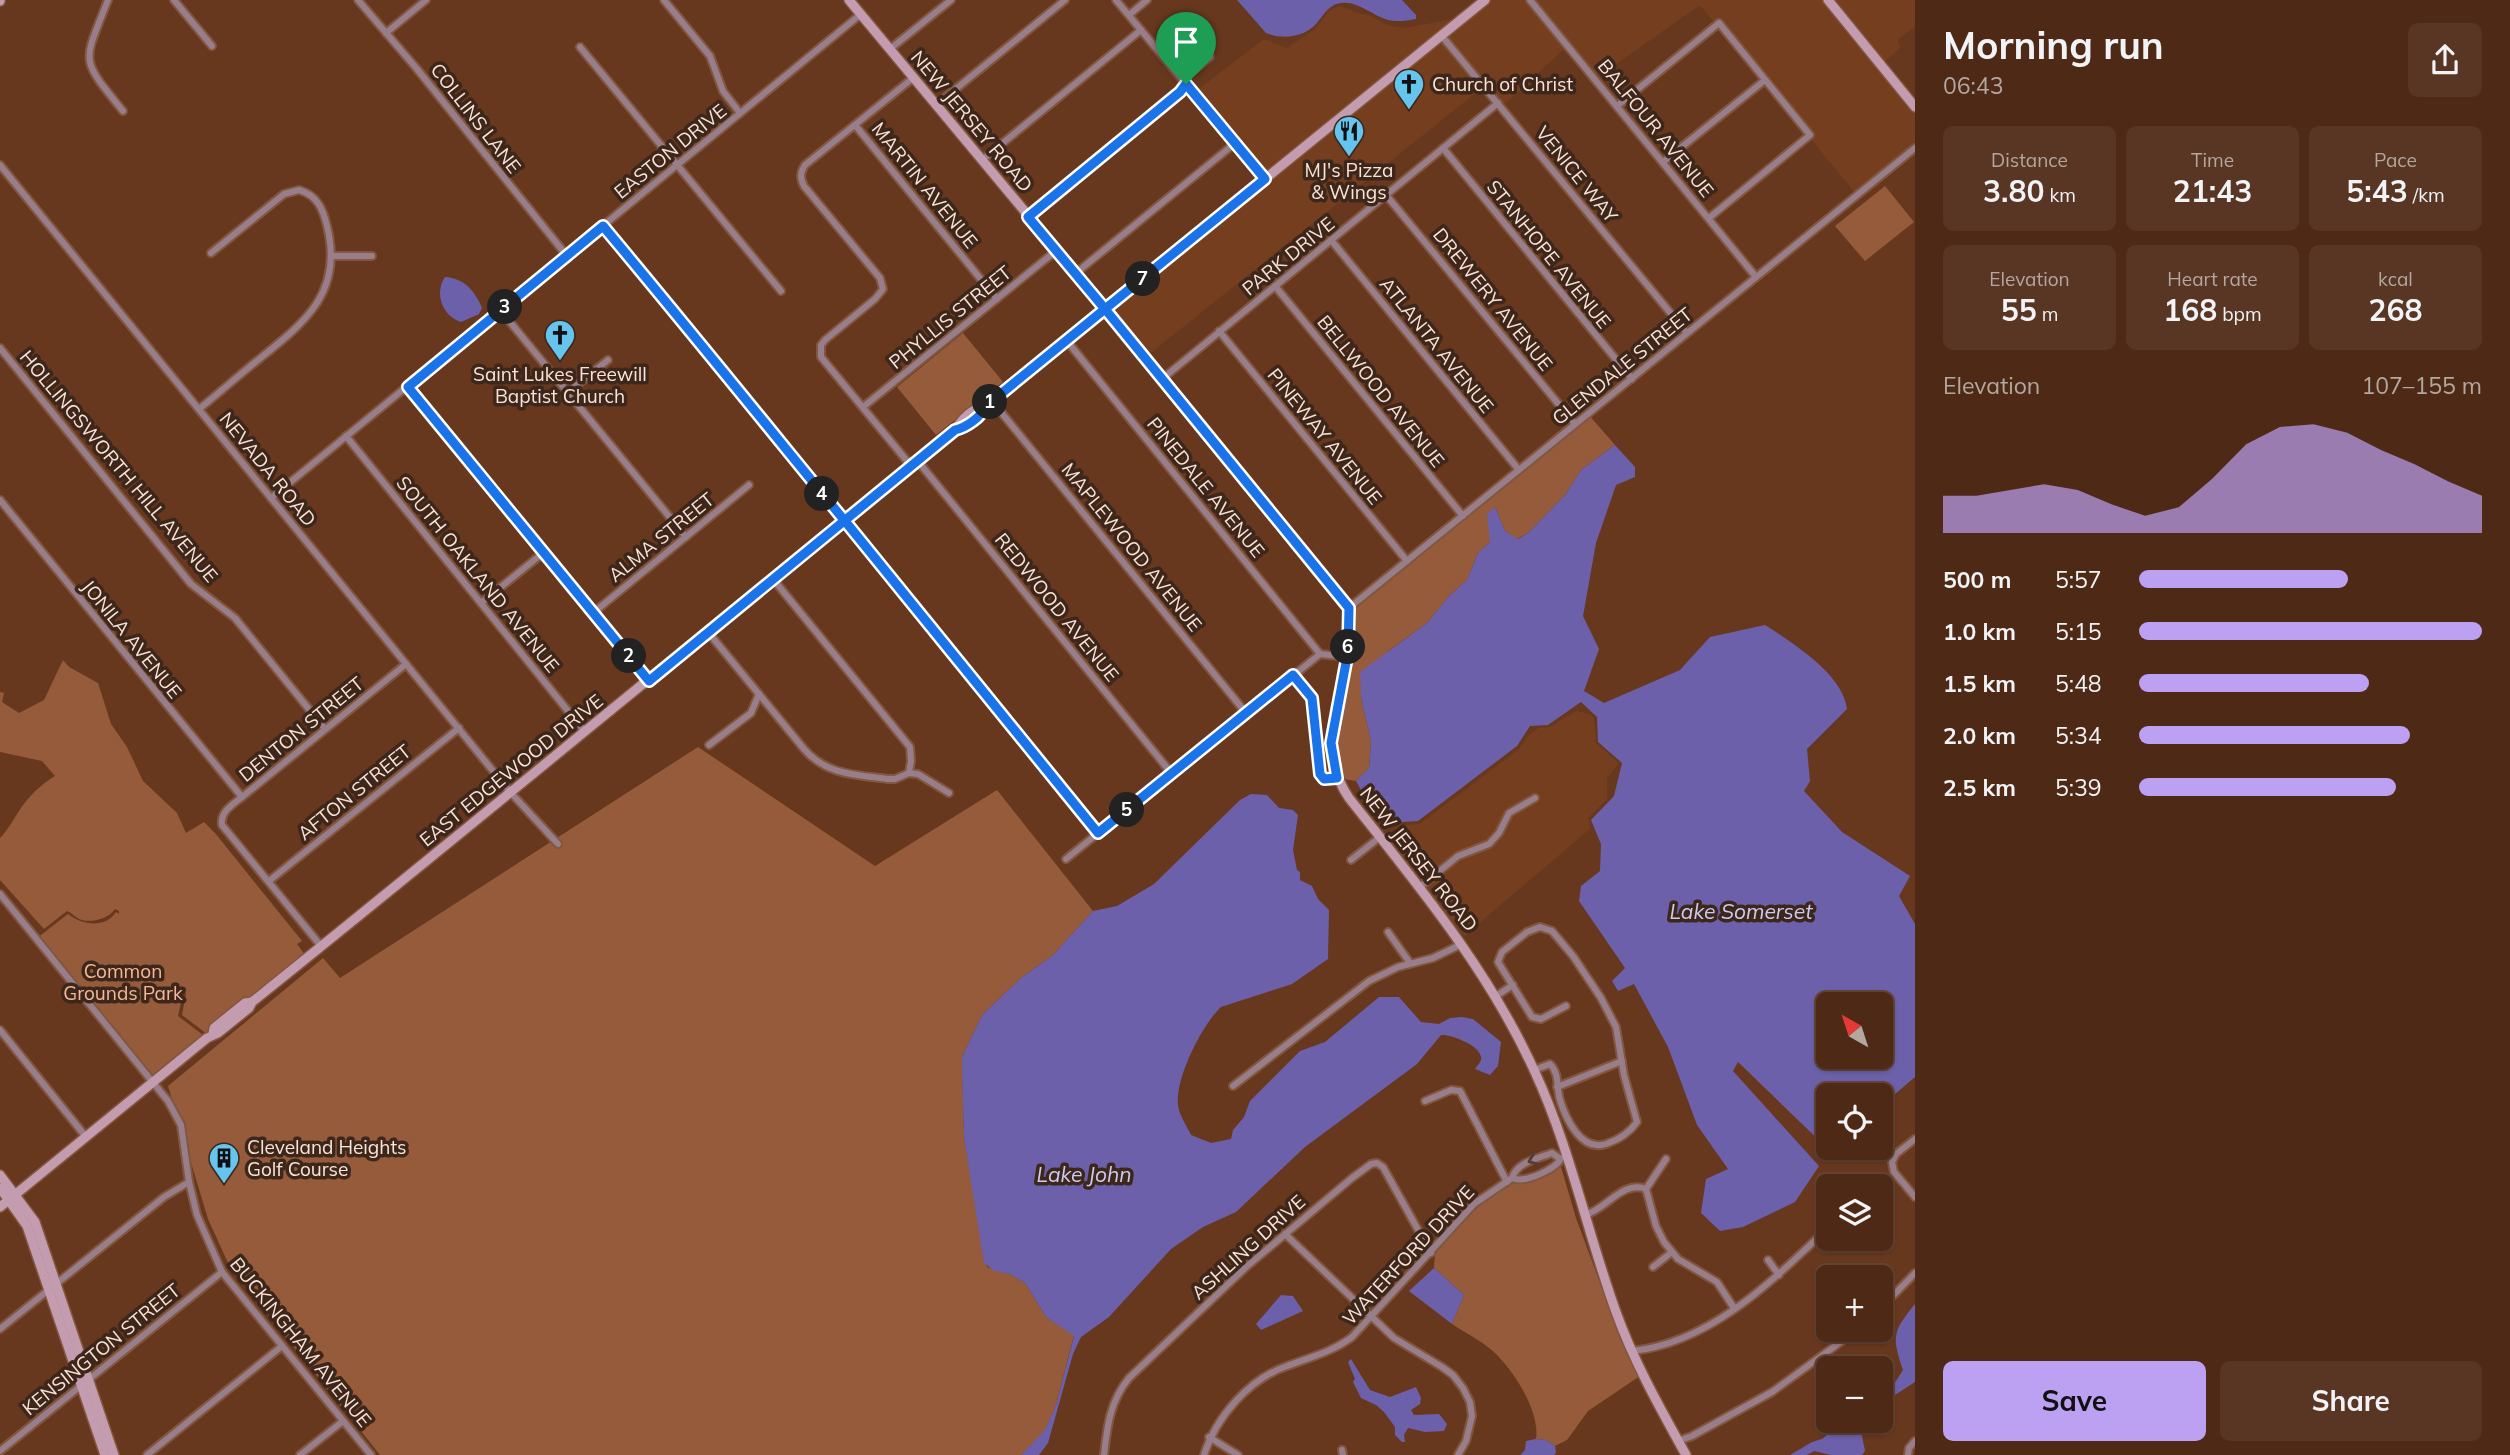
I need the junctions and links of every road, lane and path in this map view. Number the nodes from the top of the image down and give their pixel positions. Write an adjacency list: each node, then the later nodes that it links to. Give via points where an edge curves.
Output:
1 (108, 0): 30 (street, via 88,60 95,77)
2 (174, 0): 19 (street)
3 (358, 0): 17 (street, COLLINS LANE)
4 (426, 0): 17 (street)
5 (664, 0): 31 (street, via 710,56 723,91)
6 (849, 0): 14 (street, NEW JERSEY ROAD)
7 (951, 0): 21 (street)
8 (1065, 0): 27 (street)
9 (1116, 0): 15 (street)
10 (1147, 0): 15 (street)
11 (1485, 0): 18 (street, EAST EDGEWOOD DRIVE)
12 (1530, 0): 28 (street, BALFOUR AVENUE)
13 (1828, 0): 29 (street)
14 (861, 14): 21 (street, NEW JERSEY ROAD); 31 (street, EASTON DRIVE)
15 (1129, 15): 16 (street)
16 (1141, 30): 25 (street); 36 (street)
17 (386, 33): 50 (street, COLLINS LANE)
18 (1441, 36): 26 (street, VENICE WAY); 40 (street, EAST EDGEWOOD DRIVE)
19 (212, 46)
20 (580, 47): 39 (street)
21 (890, 50): 23 (street, NEW JERSEY ROAD)
22 (1210, 57): 25 (street, via 1186,76)
23 (913, 78): 27 (street, NEW JERSEY ROAD); 32 (street)
24 (1765, 80): 28 (street, via 1719,23); 37 (street); 43 (street, via 1810,135)
25 (1186, 84): 33 (street); 42 (street)
26 (1498, 103): 34 (street, PARK DRIVE); 59 (street, VENICE WAY)
27 (936, 105): 36 (street, NEW JERSEY ROAD)
28 (1617, 106): 37 (street, BALFOUR AVENUE)
29 (1915, 107)
30 (123, 111)
31 (740, 113): 39 (street, EASTON DRIVE)
32 (855, 125): 55 (street, MARTIN AVENUE); 68 (street, REDWOOD AVENUE, via 805,165 801,175 804,186 882,282 880,295 821,345 821,357)
33 (1234, 144): 40 (street); 51 (street)
34 (1443, 148): 41 (street, PARK DRIVE); 64 (street, STANHOPE AVENUE)
35 (1915, 148): 52 (street, GLENDALE STREET)
36 (982, 160): 42 (street, NEW JERSEY ROAD)
37 (1663, 162): 43 (street, BALFOUR AVENUE)
38 (0, 165): 69 (street, NEVADA ROAD)
39 (677, 165): 44 (street, EASTON DRIVE); 54 (street)
40 (1265, 179): 56 (street, EAST EDGEWOOD DRIVE)
41 (1386, 195): 45 (street, PARK DRIVE); 70 (street, DREWERY AVENUE)
42 (1028, 217): 46 (street, NEW JERSEY ROAD)
43 (1709, 218): 52 (street, BALFOUR AVENUE)
44 (603, 226): 50 (street, EASTON DRIVE); 78 (street)
45 (1331, 240): 53 (street, PARK DRIVE); 73 (street, ATLANTA AVENUE)
46 (1057, 250): 51 (street, NEW JERSEY ROAD); 55 (street, PHYLLIS STREET)
47 (211, 253): 48 (street, via 284,194 299,190 320,204)
48 (331, 256): 49 (street); 69 (street, via 323,292 307,319)
49 (372, 256)
50 (567, 256): 57 (street, EASTON DRIVE)
51 (1076, 273): 56 (street, NEW JERSEY ROAD)
52 (1756, 278): 59 (street, GLENDALE STREET)
53 (1275, 286): 58 (street, PARK DRIVE); 77 (street, BELLWOOD AVENUE)
54 (781, 291)
55 (997, 299): 68 (street, PHYLLIS STREET)
56 (1105, 309): 60 (street, EAST EDGEWOOD DRIVE); 63 (street, NEW JERSEY ROAD)
57 (501, 311): 65 (street, EASTON DRIVE); 66 (street)
58 (1219, 331): 63 (street, PARK DRIVE); 81 (street, PINEWAY AVENUE)
59 (1687, 333): 64 (street, GLENDALE STREET)
60 (1066, 341): 67 (street, EAST EDGEWOOD DRIVE); 87 (street, PINEDALE AVENUE)
61 (0, 348): 95 (street, HOLLINGSWORTH HILL AVENUE, via 191,584 234,618)
62 (608, 360): 66 (street)
63 (1162, 379): 84 (street, NEW JERSEY ROAD)
64 (1632, 379): 70 (street, GLENDALE STREET)
65 (408, 387): 71 (street, EASTON DRIVE); 80 (street)
66 (568, 392): 79 (street)
67 (989, 403): 72 (street, EAST EDGEWOOD DRIVE, via 978,407); 93 (street, MAPLEWOOD AVENUE)
68 (863, 407): 72 (street, REDWOOD AVENUE, via 907,461)
69 (199, 409): 75 (street, NEVADA ROAD)
70 (1575, 425): 73 (street, GLENDALE STREET)
71 (346, 436): 75 (street, EASTON DRIVE); 83 (street, SOUTH OAKLAND AVENUE)
72 (915, 464): 78 (street, EAST EDGEWOOD DRIVE); 99 (street, REDWOOD AVENUE, via 921,465)
73 (1519, 470): 77 (street, GLENDALE STREET)
74 (749, 485): 79 (street, ALMA STREET)
75 (271, 498): 89 (street, NEVADA ROAD)
76 (0, 500): 103 (street, JONILA AVENUE)
77 (1463, 516): 81 (street, GLENDALE STREET)
78 (844, 520): 82 (street, EAST EDGEWOOD DRIVE); 105 (street)
79 (686, 537): 85 (street, ALMA STREET)
80 (544, 553): 83 (street); 85 (street)
81 (1407, 561): 84 (street, GLENDALE STREET)
82 (773, 579): 86 (street, EAST EDGEWOOD DRIVE); 98 (street, via 909,747)
83 (481, 603): 96 (street, SOUTH OAKLAND AVENUE)
84 (1349, 608): 88 (street, NEW JERSEY ROAD)
85 (593, 613): 91 (street)
86 (708, 632): 91 (street, EAST EDGEWOOD DRIVE); 92 (street)
87 (1320, 654): 88 (street); 90 (street)
88 (1347, 657): 100 (street, NEW JERSEY ROAD, via 1331,743)
89 (406, 664): 94 (street, NEVADA ROAD); 95 (street, DENTON STREET)
90 (1293, 675): 93 (street); 100 (street, via 1312,698 1320,774 1324,779)
91 (649, 681): 96 (street, EAST EDGEWOOD DRIVE)
92 (759, 694): 97 (street, via 751,713); 98 (street, via 807,754 825,768 888,779)
93 (1246, 713): 99 (street)
94 (459, 728): 101 (street, NEVADA ROAD); 110 (street, AFTON STREET)
95 (325, 729): 103 (street, DENTON STREET)
96 (585, 732): 101 (street, EAST EDGEWOOD DRIVE)
97 (709, 744)
98 (909, 773): 102 (street)
99 (1172, 774): 105 (street)
100 (1337, 778): 106 (street, NEW JERSEY ROAD)
101 (511, 793): 107 (street, NEVADA ROAD); 115 (street, EAST EDGEWOOD DRIVE)
102 (949, 793)
103 (242, 797): 110 (street, DENTON STREET, via 226,810 222,822)
104 (1535, 798): 111 (street, via 1509,813 1489,844 1466,852)
105 (1098, 833): 108 (street)
106 (1380, 837): 109 (street); 111 (street, NEW JERSEY ROAD)
107 (558, 844)
108 (1066, 859)
109 (1351, 860)
110 (269, 881): 115 (street)
111 (1420, 887): 114 (street, NEW JERSEY ROAD)
112 (0, 894): 123 (street, BUCKINGHAM AVENUE)
113 (1388, 932): 116 (street)
114 (1462, 944): 116 (street); 118 (street, NEW JERSEY ROAD)
115 (321, 946): 123 (street, EAST EDGEWOOD DRIVE, via 214,1028)
116 (1410, 963): 124 (street, via 1369,981)
117 (1513, 985): 118 (street); 119 (street, via 1538,1020); 121 (street, via 1498,962 1500,955 1527,932 1541,927 1552,931 1601,998 1616,1027)
118 (1496, 996): 122 (street, NEW JERSEY ROAD)
119 (1566, 1006)
120 (0, 1030): 127 (street)
121 (1622, 1061): 125 (street); 125 (street, via 1637,1122 1625,1135 1603,1145 1578,1136)
122 (1534, 1070): 125 (street, via 1550,1064); 129 (street, NEW JERSEY ROAD)
123 (154, 1082): 127 (street, EAST EDGEWOOD DRIVE); 133 (street, BUCKINGHAM AVENUE, via 181,1125)
124 (1233, 1086)
125 (1557, 1087)
126 (1424, 1101): 132 (street, via 1460,1091)
127 (86, 1137): 136 (street, EAST EDGEWOOD DRIVE)
128 (1915, 1139): 137 (street, via 1892,1162)
129 (1563, 1157): 132 (street, WATERFORD DRIVE, via 1557,1165 1525,1179); 132 (street, WATERFORD DRIVE, one-way to 132, via 1552,1153 1519,1166); 139 (street, NEW JERSEY ROAD)
130 (1666, 1159): 135 (street)
131 (0, 1175): 136 (street)
132 (1510, 1180): 143 (street, WATERFORD DRIVE, via 1474,1204)
133 (189, 1182): 146 (street, BUCKINGHAM AVENUE, via 206,1241); 149 (street)
134 (0, 1188): 136 (street)
135 (1646, 1189): 139 (street, via 1629,1187 1595,1213); 142 (street, via 1658,1232)
136 (13, 1197): 138 (street, EAST EDGEWOOD DRIVE); 149 (street)
137 (1915, 1198)
138 (0, 1208)
139 (1585, 1215): 156 (street, NEW JERSEY ROAD)
140 (1285, 1234): 143 (street, ASHLING DRIVE, via 1377,1163); 152 (street); 168 (street, ASHLING DRIVE, via 1121,1388 1108,1421)
141 (1816, 1240): 148 (street)
142 (1672, 1252): 145 (street); 151 (street, via 1717,1282)
143 (1430, 1253): 152 (street, WATERFORD DRIVE)
144 (1768, 1260): 148 (street)
145 (1653, 1267)
146 (222, 1272): 155 (street, BUCKINGHAM AVENUE); 157 (street, KENSINGTON STREET)
147 (1915, 1273): 150 (street)
148 (1779, 1275): 151 (street)
149 (53, 1287): 153 (street); 157 (street)
150 (1893, 1296)
151 (1734, 1308): 156 (street, via 1676,1341)
152 (1371, 1315): 159 (street, WATERFORD DRIVE, via 1340,1346 1257,1382); 171 (street, via 1394,1339 1453,1375 1463,1388 1472,1416)
153 (0, 1329)
154 (1841, 1342): 160 (street, via 1772,1392)
155 (282, 1346): 158 (street, BUCKINGHAM AVENUE); 165 (street)
156 (1632, 1351): 160 (street, NEW JERSEY ROAD)
157 (85, 1382): 162 (street, KENSINGTON STREET); 163 (street); 164 (street)
158 (343, 1421): 166 (street); 167 (street, BUCKINGHAM AVENUE)
159 (1209, 1437): 169 (street, WATERFORD DRIVE); 170 (street)
160 (1678, 1441): 172 (street, NEW JERSEY ROAD)
161 (1915, 1441): 173 (street)
162 (0, 1451)
163 (105, 1455)
164 (114, 1455)
165 (147, 1455)
166 (300, 1455)
167 (371, 1455)
168 (1104, 1455)
169 (1204, 1455)
170 (1238, 1455)
171 (1458, 1455)
172 (1686, 1455)
173 (1908, 1455)

